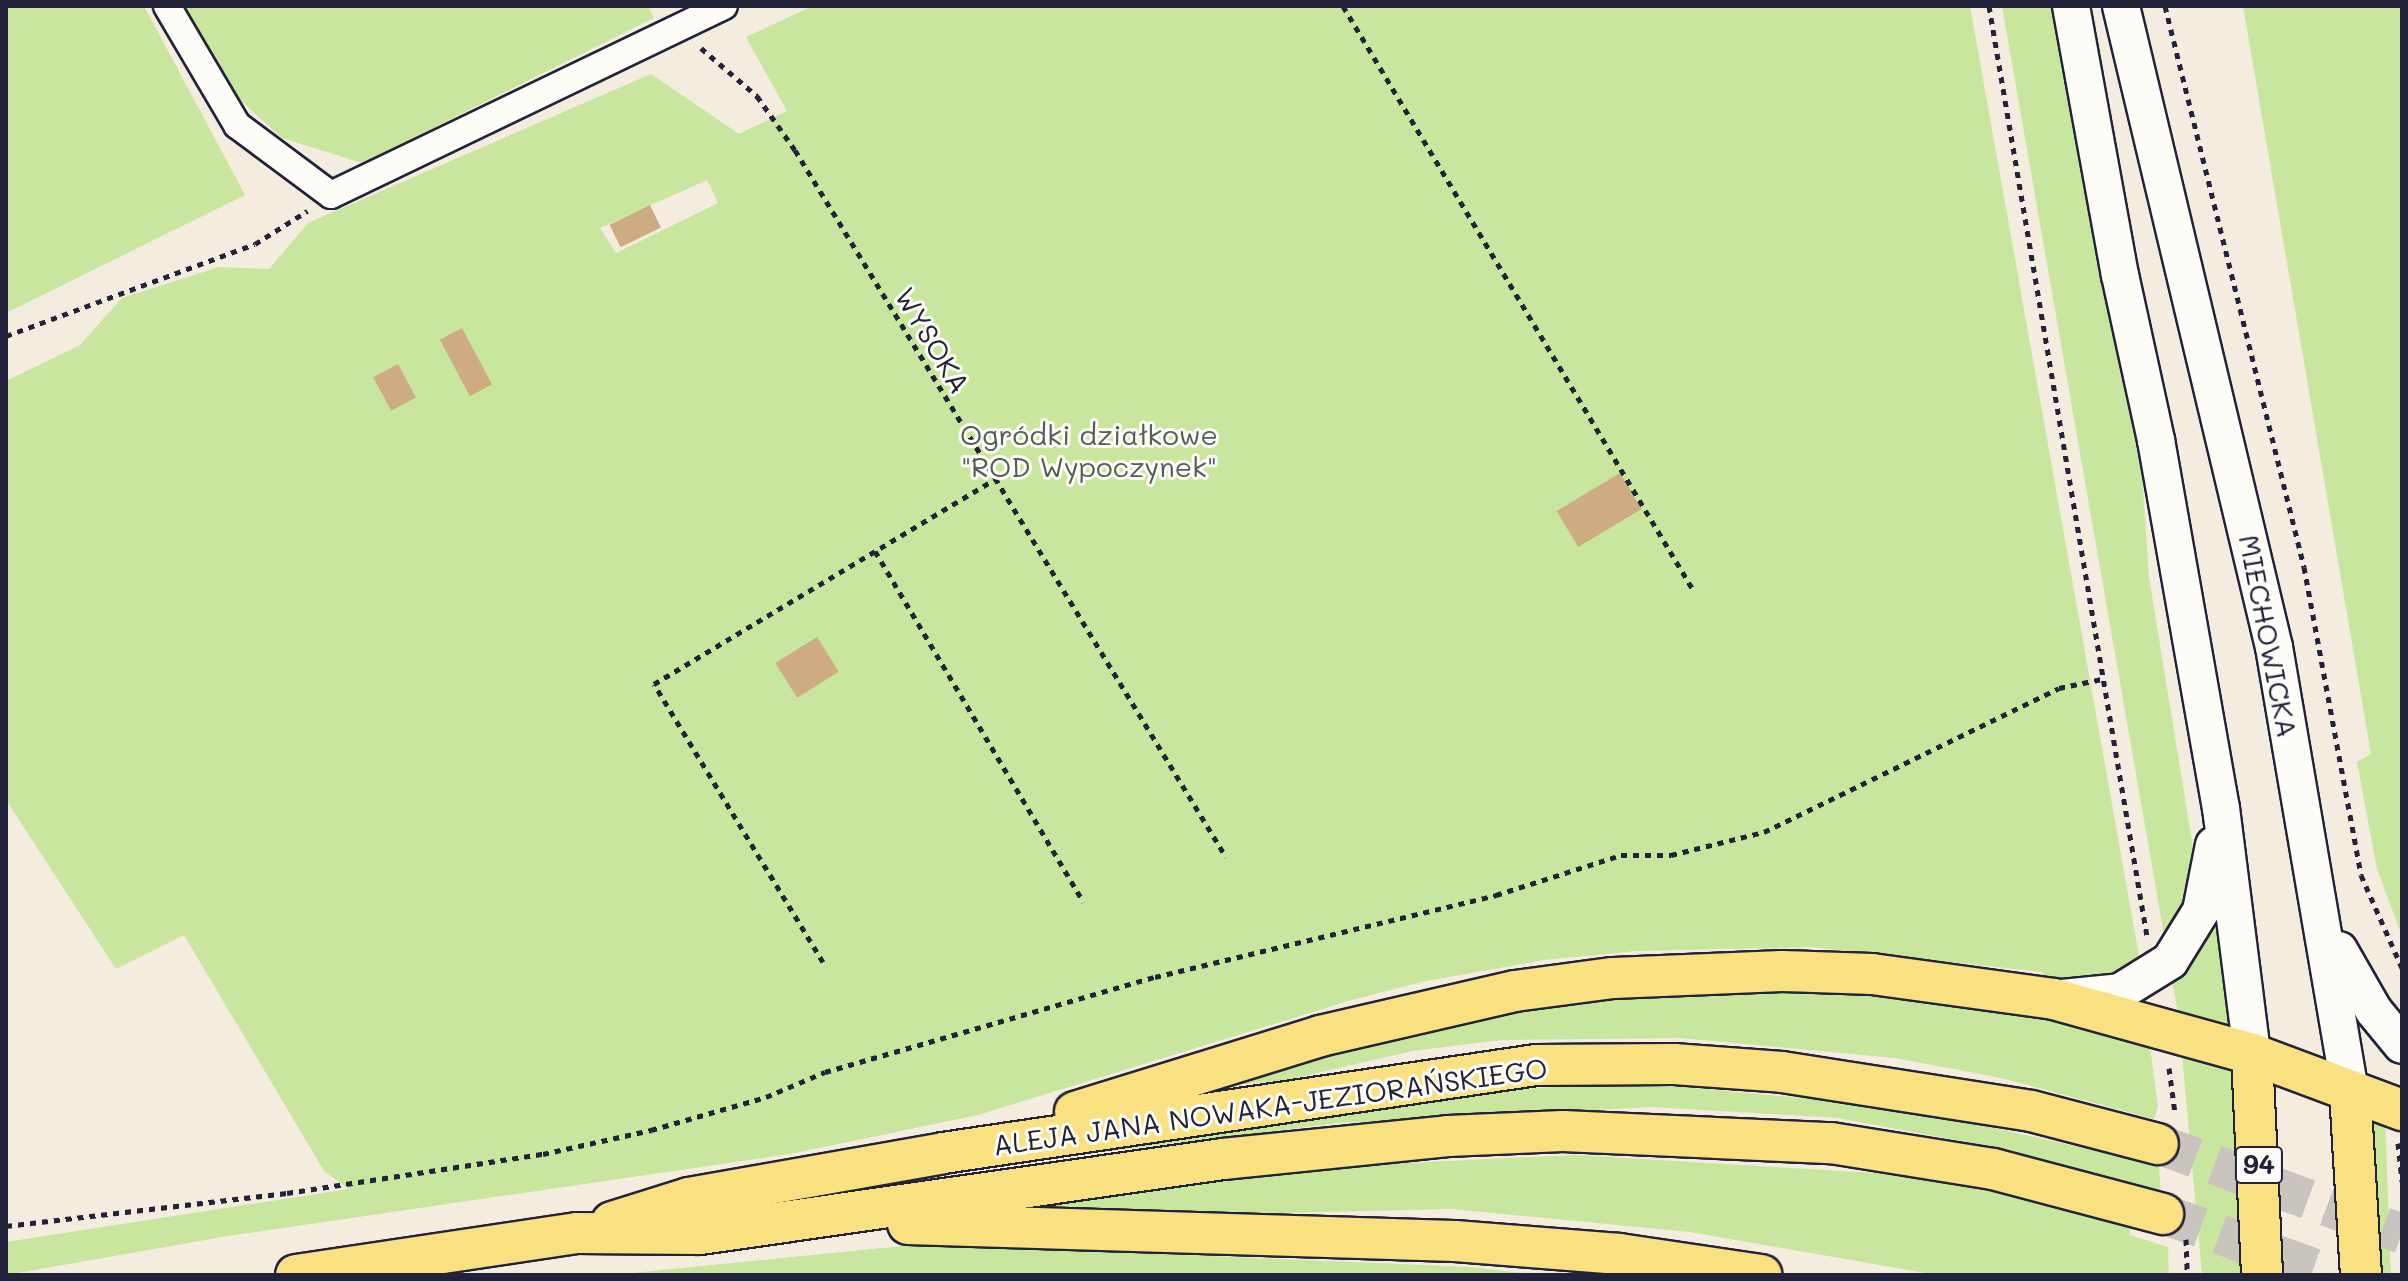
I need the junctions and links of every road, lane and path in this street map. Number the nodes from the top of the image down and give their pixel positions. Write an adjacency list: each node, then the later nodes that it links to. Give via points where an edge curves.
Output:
1 (167, 6): 9 (street, via 237,125)
2 (724, 6): 8 (street)
3 (1343, 6): 13 (path)
4 (1989, 6): 14 (path)
5 (2071, 6): 15 (main road, 94)
6 (2121, 6): 16 (main road, MIECHOWICKA, via 2246,520)
7 (2165, 6): 20 (path, via 2304,567 2361,875)
8 (675, 17): 9 (street); 11 (path, WYSOKA, via 769,110)
9 (331, 195): 10 (path, via 255,244)
10 (6, 336)
11 (994, 480): 12 (path); 17 (path, WYSOKA)
12 (875, 551): 18 (path); 19 (path, via 654,684)
13 (1692, 588)
14 (2102, 679): 21 (path); 31 (path, via 2059,688 1764,832 1671,855 1621,855 1496,895 1170,973 825,1072 766,1097 543,1154 287,1193)
15 (2221, 808): 21 (main road, via 2198,919 2176,954); 24 (main road, 94)
16 (2308, 840): 23 (main road, via 2340,953 2374,1011); 25 (main road, MIECHOWICKA)
17 (1226, 857)
18 (1083, 902)
19 (823, 962)
20 (2402, 968)
21 (2154, 974): 22 (main road, via 2099,997)
22 (2054, 999): 24 (main road); 28 (main road, via 1872,974 1782,971 1613,978 1529,989 1320,1036)
23 (2402, 1045)
24 (2252, 1054): 25 (main road); 35 (main road, 94)
25 (2350, 1091): 26 (main road); 36 (main road, MIECHOWICKA)
26 (2402, 1110)
27 (2158, 1144): 28 (main road, ALEJA JANA NOWAKA-JEZIORAŃSKIEGO, via 2031,1111 1905,1088 1659,1064 1536,1065)
28 (943, 1153): 32 (main road, ALEJA JANA NOWAKA-JEZIORAŃSKIEGO, via 689,1198)
29 (2163, 1214): 30 (main road, ALEJA JANA NOWAKA-JEZIORAŃSKIEGO, via 1993,1169 1831,1143 1563,1131 1448,1136 1223,1159)
30 (784, 1223): 32 (main road, ALEJA JANA NOWAKA-JEZIORAŃSKIEGO, via 700,1234); 34 (main road, via 1455,1241 1619,1254)
31 (6, 1226)
32 (577, 1233): 33 (main road, ALEJA JANA NOWAKA-JEZIORAŃSKIEGO)
33 (296, 1275)
34 (1761, 1275)
35 (2262, 1275)
36 (2361, 1275)

